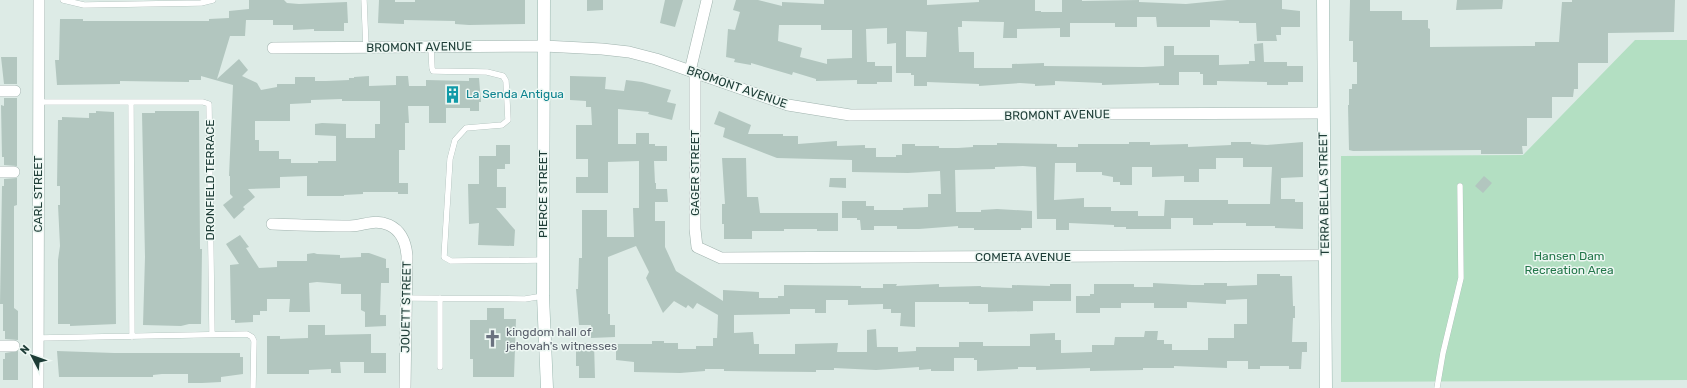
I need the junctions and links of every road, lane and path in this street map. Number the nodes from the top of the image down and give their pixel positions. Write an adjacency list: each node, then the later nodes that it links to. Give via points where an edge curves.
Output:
1 (39, 0): 16 (street, CARL STREET)
2 (63, 0): 8 (lane, via 84,5)
3 (213, 0): 8 (lane, via 201,3)
4 (364, 0): 12 (lane)
5 (544, 0): 9 (street, PIERCE STREET)
6 (707, 0): 13 (street, GAGER STREET)
7 (1323, 0): 18 (street, TERRA BELLA STREET)
8 (164, 2)
9 (544, 46): 10 (street, BROMONT AVENUE); 13 (street, BROMONT AVENUE, via 629,52); 25 (street, PIERCE STREET)
10 (431, 47): 12 (street, BROMONT AVENUE); 25 (lane, via 433,71 487,72 503,76 506,82 508,120 502,125 466,128 455,140 450,159 444,257 451,261)
11 (273, 48): 12 (street, BROMONT AVENUE)
12 (366, 48)
13 (692, 72): 18 (street, BROMONT AVENUE, via 788,105 850,115); 24 (street, GAGER STREET, via 697,247)
14 (0, 91): 15 (street)
15 (15, 91)
16 (38, 102): 17 (lane, DRONFIELD TERRACE); 31 (street, CARL STREET)
17 (131, 102): 29 (lane, DRONFIELD TERRACE, via 203,102 209,105); 30 (lane)
18 (1323, 113): 23 (street, TERRA BELLA STREET)
19 (0, 172): 20 (street)
20 (14, 172)
21 (1460, 186): 40 (lane, via 1461,278)
22 (272, 224): 27 (street, JOUETT STREET, via 353,226 366,222 382,222 395,229 406,242)
23 (1325, 255): 24 (street, COMETA AVENUE); 39 (street, TERRA BELLA STREET)
24 (721, 258)
25 (543, 260): 26 (street, PIERCE STREET)
26 (543, 296): 28 (lane, via 525,299); 38 (street, PIERCE STREET)
27 (406, 298): 28 (lane); 37 (street, JOUETT STREET)
28 (440, 298): 34 (lane)
29 (212, 334): 30 (lane); 36 (lane, via 247,334 252,337)
30 (132, 337): 31 (lane)
31 (38, 338): 35 (street, CARL STREET)
32 (0, 346): 33 (street)
33 (14, 346)
34 (440, 367)
35 (38, 388)
36 (253, 388)
37 (405, 388)
38 (547, 388)
39 (1326, 388)
40 (1437, 388)

